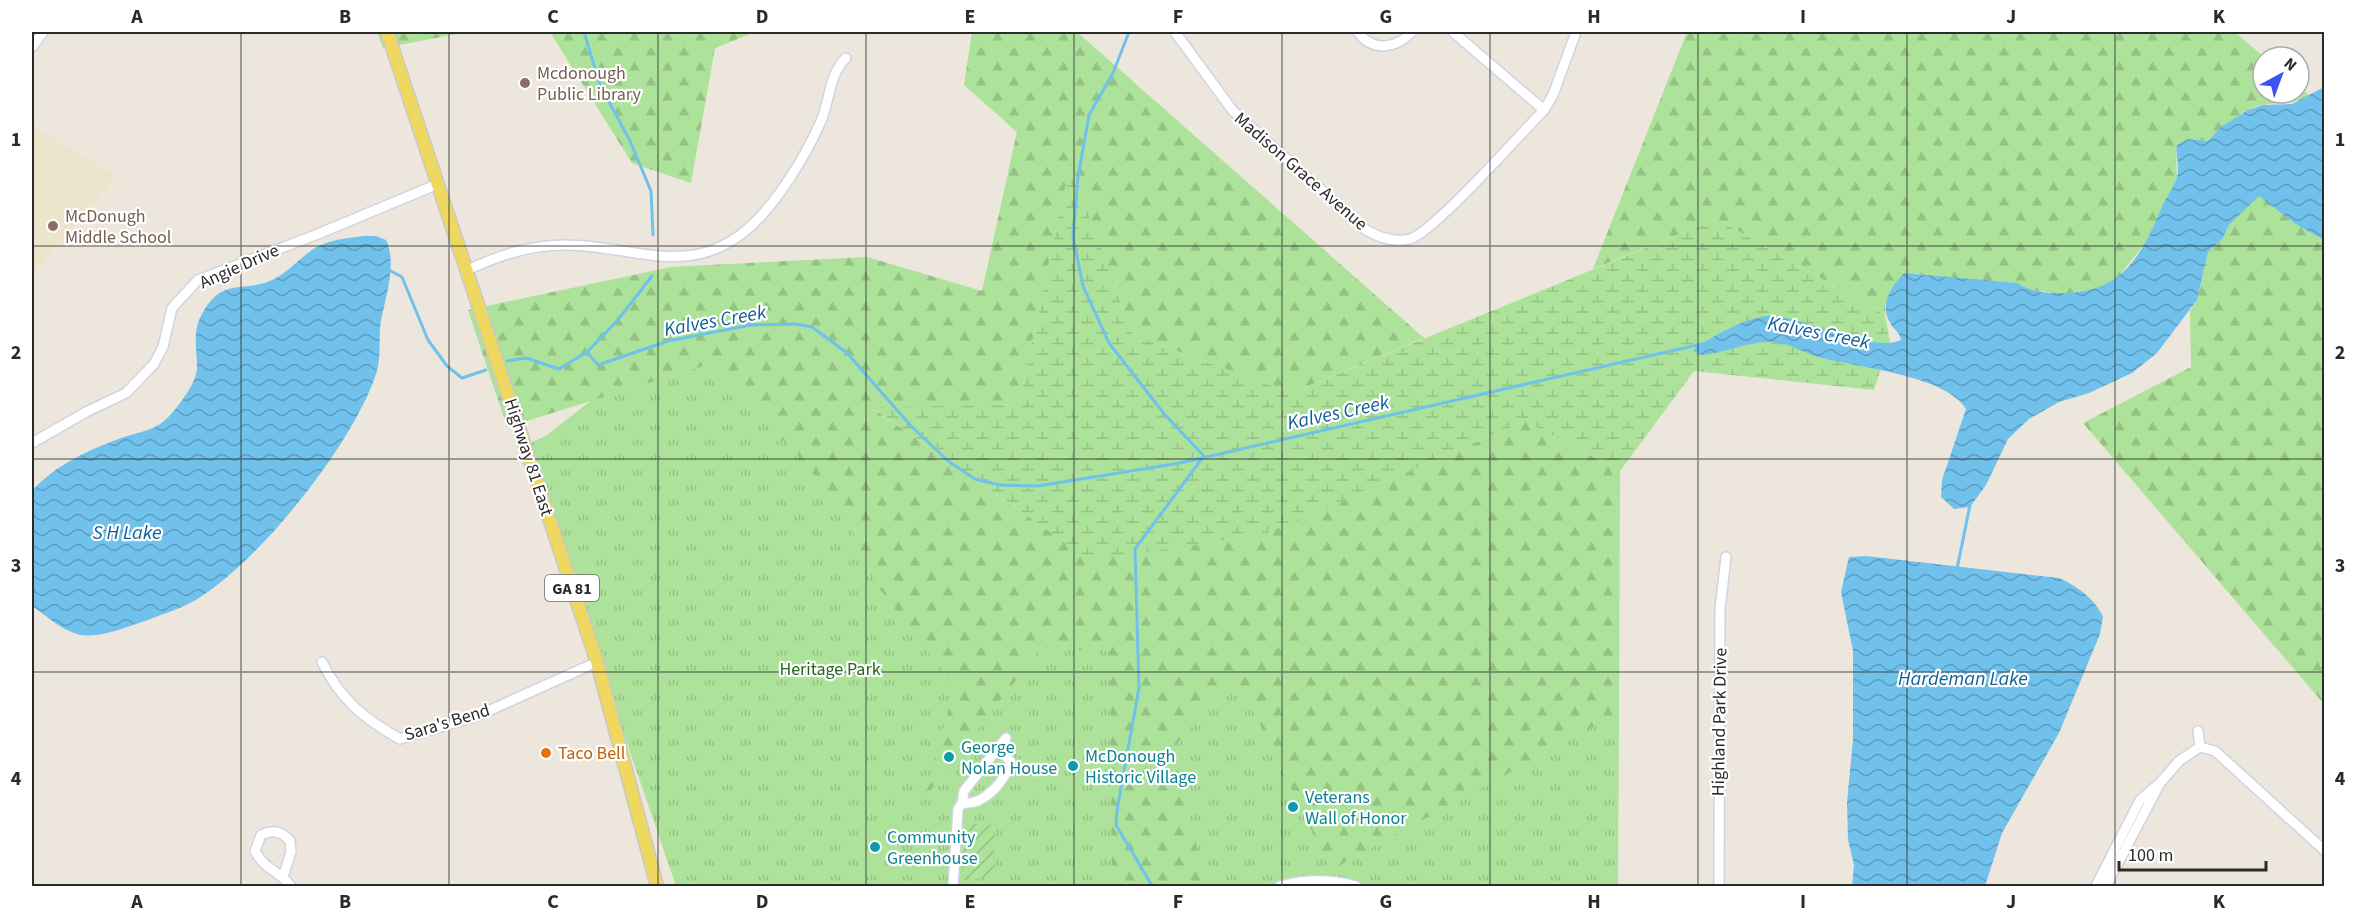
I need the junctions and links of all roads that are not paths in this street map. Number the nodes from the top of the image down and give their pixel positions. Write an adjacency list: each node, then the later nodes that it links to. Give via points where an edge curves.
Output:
1 (37, 32): 9 (street)
2 (42, 32): 10 (street)
3 (387, 32): 13 (main road, Highway 81 East / GA 81)
4 (1174, 32): 12 (street, Madison Grace Avenue, via 1233,111 1366,230 1388,240 1412,239 1423,232)
5 (1358, 32): 6 (street, via 1370,44 1383,46 1397,44)
6 (1412, 32)
7 (1453, 32): 12 (street)
8 (1576, 32): 12 (street, Madison Grace Avenue)
9 (32, 38)
10 (32, 47)
11 (846, 58): 14 (street, via 837,69 822,118 802,159 753,223 727,245 681,258 597,246 532,247 505,253)
12 (1544, 110)
13 (438, 184): 14 (main road, Highway 81 East / GA 81); 15 (street, Angie Drive, via 198,279 172,308 163,347 154,364 126,393)
14 (465, 271): 18 (main road, Highway 81 East / GA 81)
15 (32, 443)
16 (1726, 557): 32 (street, Highland Park Drive, via 1720,609)
17 (322, 662): 18 (street, Sara's Bend, via 335,689 372,723 400,739 477,716)
18 (597, 662): 28 (main road, Highway 81 East / GA 81)
19 (2198, 731): 21 (street)
20 (1006, 738): 22 (street)
21 (2200, 747): 23 (street, via 2179,760); 25 (street, via 2215,751)
22 (998, 748): 24 (street, via 964,791); 24 (street, via 1011,762 1009,769 986,798 972,804)
23 (2160, 783): 33 (street, via 2140,800); 34 (street)
24 (962, 803): 29 (street, via 956,815)
25 (2325, 850)
26 (283, 877): 26 (street, via 291,852 290,840 268,831 261,835 255,851 266,867); 27 (street)
27 (291, 886)
28 (657, 886)
29 (953, 886)
30 (1280, 886): 31 (street, via 1303,880)
31 (1356, 886)
32 (1719, 886)
33 (2096, 886)
34 (2106, 886)

